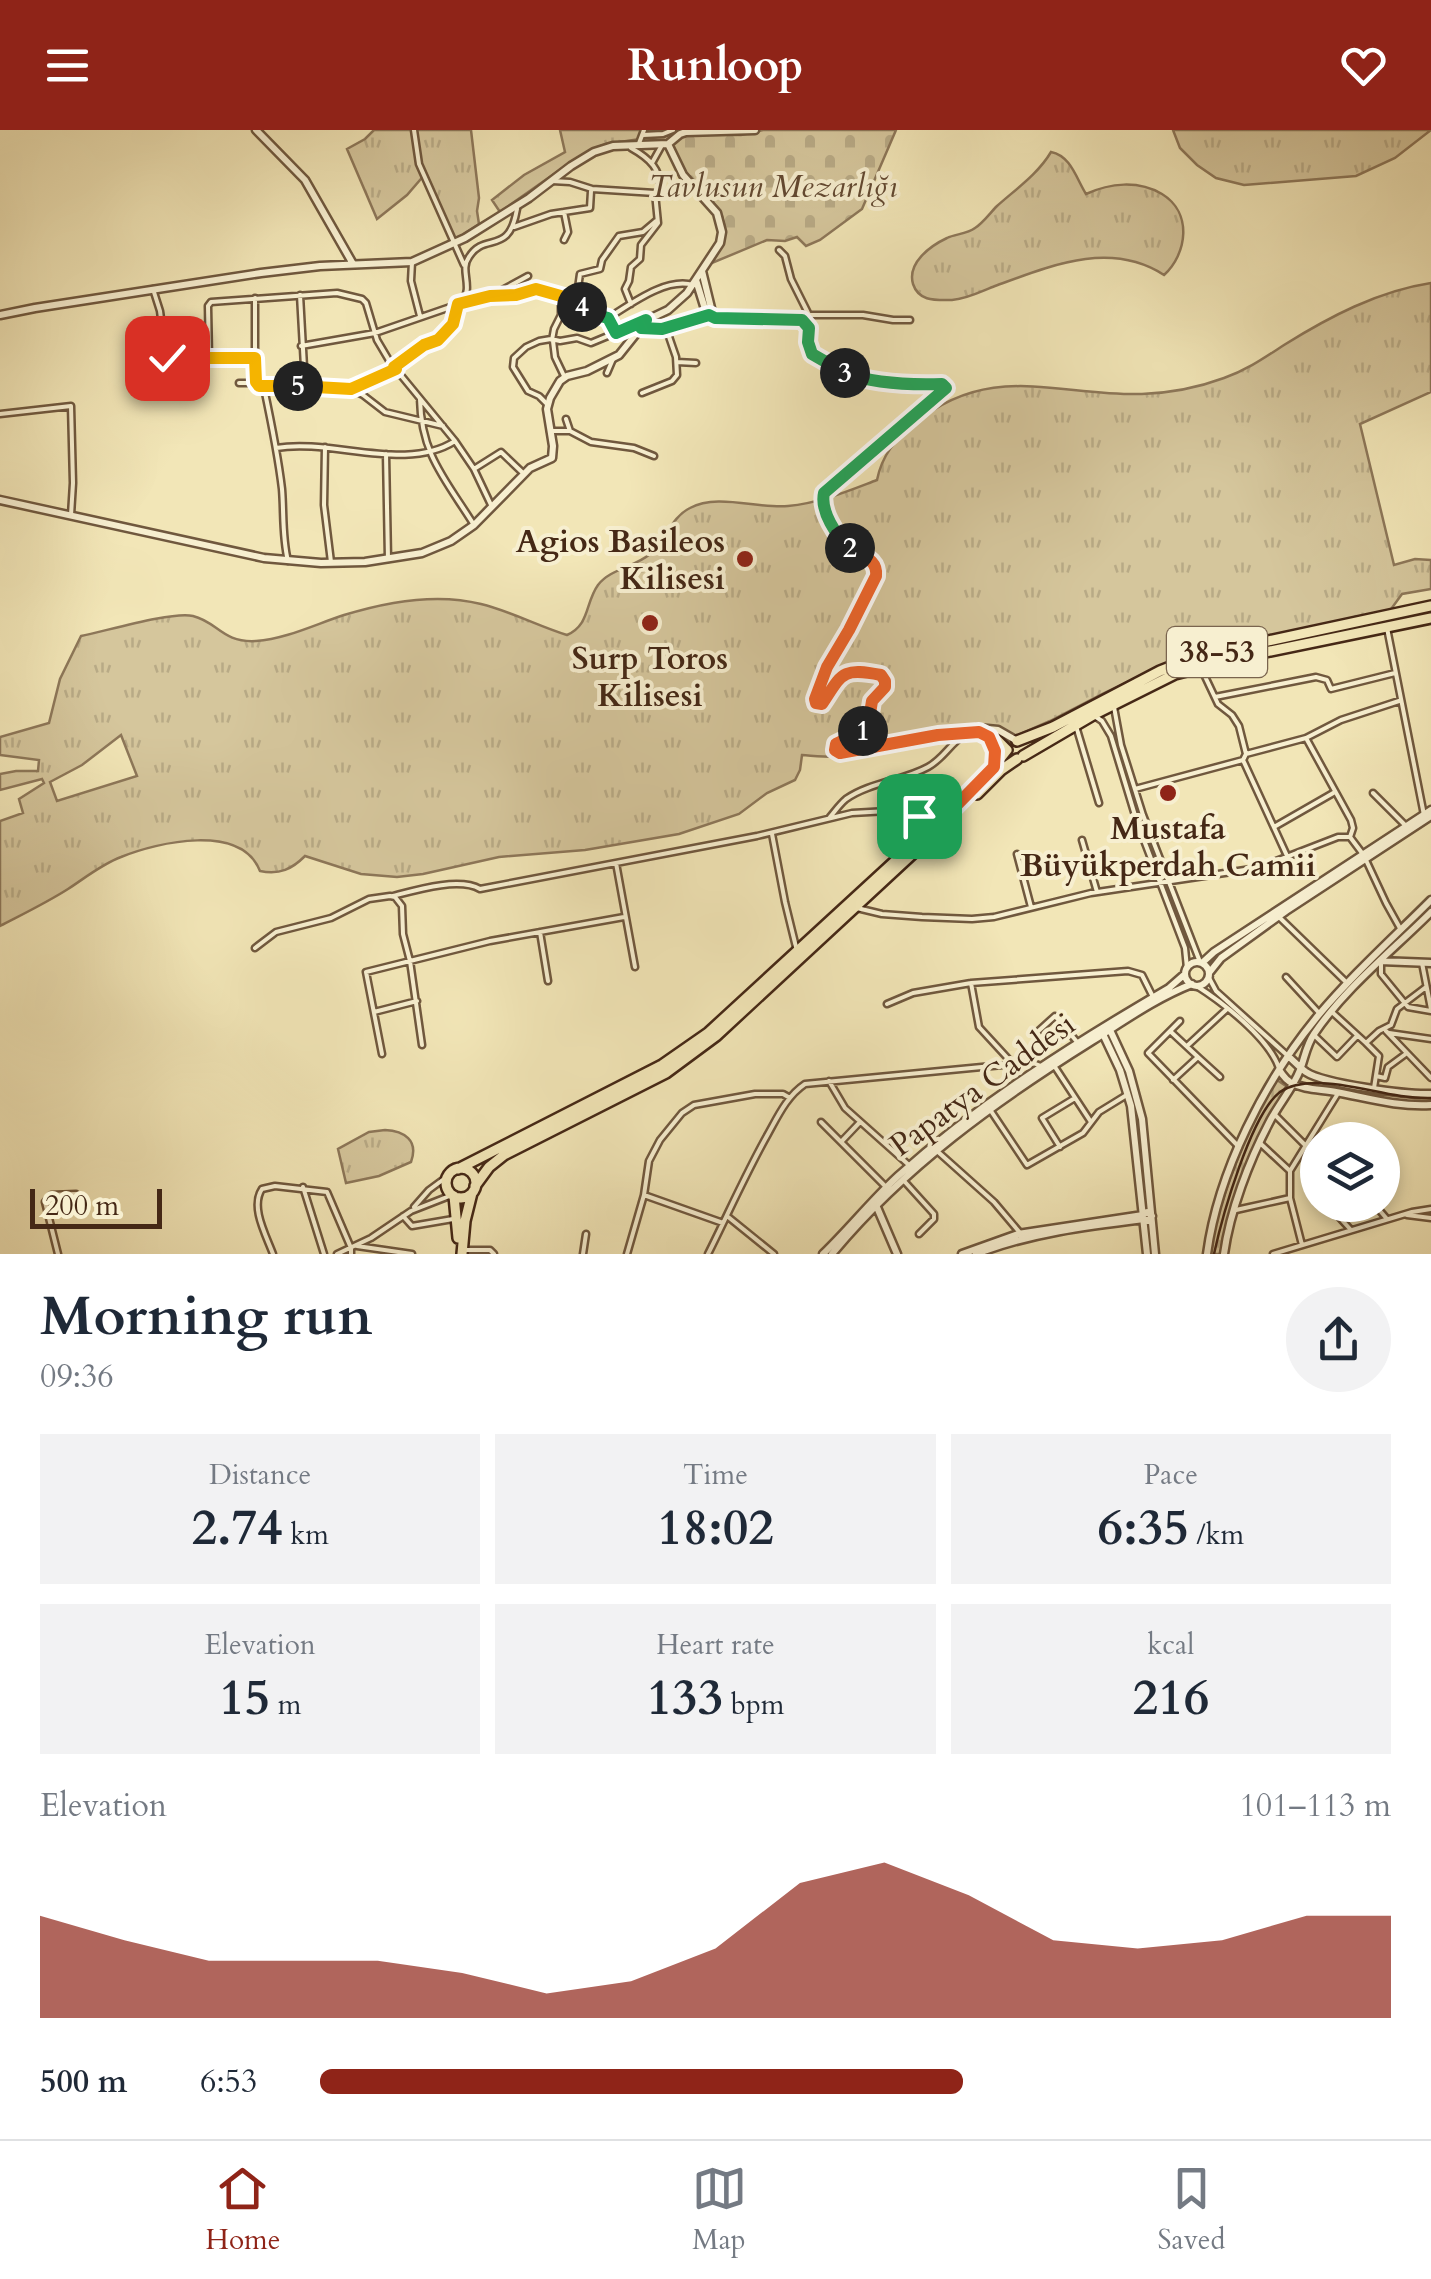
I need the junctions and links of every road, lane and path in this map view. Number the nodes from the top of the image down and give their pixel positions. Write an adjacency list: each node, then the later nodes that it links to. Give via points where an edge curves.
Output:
1 (256, 130): 21 (street, via 305,180)
2 (414, 130): 18 (street, via 419,164)
3 (673, 130): 5 (street)
4 (756, 130): 6 (street, via 686,132)
5 (643, 132): 8 (street)
6 (665, 144): 8 (street); 9 (street); 23 (street, via 720,219 720,243)
7 (627, 146): 8 (street); 9 (street); 10 (street, via 590,154)
8 (638, 146)
9 (652, 163): 12 (street, via 661,186)
10 (552, 181): 11 (street); 13 (street)
11 (592, 190): 12 (street); 14 (street, via 590,208)
12 (655, 193): 15 (street)
13 (518, 205): 16 (street); 18 (street)
14 (564, 212): 16 (street); 17 (street)
15 (657, 217): 32 (street, via 644,232 618,236 600,269 580,274); 34 (street, via 630,269 625,289)
16 (514, 227): 22 (street, via 475,250)
17 (564, 240)
18 (453, 244): 20 (street); 22 (street)
19 (779, 250): 41 (street)
20 (412, 262): 21 (street); 38 (street)
21 (354, 266): 26 (street)
22 (465, 267): 33 (street, via 468,287)
23 (702, 271): 25 (street); 37 (street, via 712,312)
24 (528, 276): 29 (street)
25 (695, 283): 34 (street, via 682,282); 36 (street); 40 (street)
26 (153, 289): 35 (street); 50 (street, via 165,356)
27 (590, 291): 32 (street)
28 (300, 295): 31 (street); 46 (street, via 360,298); 48 (street)
29 (490, 296): 30 (street, via 536,289); 33 (street)
30 (560, 297): 32 (street); 47 (street)
31 (255, 298): 49 (street); 50 (street, via 208,304)
32 (578, 298): 39 (street, via 586,312)
33 (460, 304): 38 (street); 54 (street, via 438,340)
34 (631, 304): 39 (street)
35 (0, 315)
36 (709, 315): 37 (street); 44 (street)
37 (720, 317): 41 (street)
38 (420, 318): 46 (street)
39 (608, 318): 45 (street)
40 (646, 320): 43 (street); 45 (street)
41 (807, 320): 42 (street); 98 (street, via 812,354 845,373 946,388 822,496 842,540 876,570 815,702 822,704 846,673 884,679 866,727 836,744 838,753)
42 (910, 320)
43 (641, 328): 44 (street); 51 (street)
44 (666, 328): 52 (street)
45 (616, 333): 47 (street, via 591,343)
46 (375, 334): 48 (street); 54 (street)
47 (552, 340): 56 (street); 64 (street, via 529,345 512,363 528,391)
48 (301, 346): 59 (street)
49 (255, 358): 50 (street); 57 (street)
50 (210, 360)
51 (613, 360): 55 (street); 56 (street)
52 (677, 362): 53 (street); 62 (street, via 674,379)
53 (696, 362)
54 (395, 368): 61 (street); 63 (street)
55 (607, 373)
56 (565, 378): 64 (street)
57 (256, 383): 58 (street); 60 (street)
58 (239, 384)
59 (305, 386): 60 (street); 61 (street)
60 (264, 388): 73 (street)
61 (351, 389): 67 (street, via 381,410)
62 (642, 392)
63 (420, 399): 67 (street); 68 (street)
64 (548, 405): 69 (street)
65 (0, 414): 81 (street, via 71,406)
66 (566, 419): 70 (street)
67 (420, 420): 68 (street); 74 (street)
68 (443, 426): 71 (street)
69 (550, 431): 70 (street); 78 (street, via 552,458)
70 (570, 431): 76 (street)
71 (455, 441): 74 (street); 77 (street)
72 (325, 447): 73 (street); 75 (street); 85 (street)
73 (276, 448): 83 (street)
74 (428, 453): 75 (street); 82 (street)
75 (386, 454): 84 (street)
76 (654, 456)
77 (474, 469): 78 (street, via 501,452); 80 (street)
78 (524, 474): 80 (street)
79 (0, 500): 81 (street)
80 (492, 507): 82 (street)
81 (71, 514): 83 (street)
82 (474, 525): 84 (street, via 436,549)
83 (288, 560): 85 (street)
84 (388, 560): 85 (street)
85 (331, 563)
86 (1431, 606): 87 (main road, 38-53)
87 (1384, 615): 89 (street); 100 (main road, 38-53, via 1190,659)
88 (1431, 618): 89 (main road)
89 (1387, 628): 90 (main road); 91 (street)
90 (1200, 666): 92 (street); 94 (main road)
91 (1396, 672): 92 (street, via 1331,689 1319,677); 93 (street)
92 (1214, 696): 103 (street, via 1236,720)
93 (1401, 700): 99 (street); 109 (street)
94 (1114, 704): 95 (main road); 105 (street)
95 (1093, 715): 96 (main road); 122 (street, via 1111,736)
96 (1075, 725): 102 (main road); 108 (street)
97 (974, 732): 98 (street); 101 (main road, via 993,736); 104 (main road, via 989,737); 110 (street, via 924,770 857,794)
98 (956, 734): 100 (street, via 985,728)
99 (1306, 738): 103 (street); 106 (street)
100 (1016, 741): 101 (main road); 102 (main road, via 1024,745)
101 (1007, 750): 102 (main road); 104 (main road)
102 (1020, 757): 127 (main road)
103 (1245, 757): 105 (street); 111 (street)
104 (994, 767): 112 (main road)
105 (1134, 788): 121 (street)
106 (1335, 792): 111 (street); 115 (street, via 1352,822)
107 (1373, 792): 113 (street)
108 (1100, 803)
109 (1429, 814): 113 (street)
110 (830, 817): 112 (street, via 906,810); 114 (street)
111 (1274, 827): 119 (street)
112 (931, 828): 134 (main road)
113 (1407, 828): 118 (street)
114 (772, 833): 120 (street); 134 (street)
115 (1350, 837): 118 (street); 119 (street)
116 (1082, 840): 123 (street)
117 (1017, 854): 126 (street)
118 (1364, 856): 130 (street); 131 (street); 137 (street)
119 (1288, 858): 121 (street)
120 (616, 863): 124 (street, via 480,889 466,884); 129 (street)
121 (1168, 881): 122 (street); 137 (street)
122 (1160, 882): 123 (street); 140 (street)
123 (1097, 892): 126 (street)
124 (393, 896): 133 (street, via 276,932); 136 (street, via 402,906)
125 (1431, 900): 131 (street)
126 (1031, 907): 127 (street, via 972,919)
127 (857, 908): 212 (main road, via 716,1036 666,1072 504,1155)
128 (1431, 912): 135 (street)
129 (624, 916): 132 (street); 139 (street)
130 (1278, 916): 141 (street); 146 (street)
131 (1401, 930): 135 (street)
132 (540, 932): 136 (street); 143 (street)
133 (255, 948)
134 (798, 952): 206 (main road, via 662,1065)
135 (1379, 960): 138 (street); 146 (street); 150 (street, via 1381,974); 155 (street)
136 (410, 961): 149 (street); 154 (street, via 366,972)
137 (1201, 963): 140 (street); 141 (street)
138 (1426, 963): 147 (street)
139 (635, 966)
140 (1186, 971): 145 (street); 148 (street, Papatya Caddesi)
141 (1209, 974): 145 (street, via 1203,984); 171 (street, via 1216,992)
142 (1286, 977): 156 (street)
143 (548, 981)
144 (971, 982): 148 (street, via 1132,971 1142,975); 151 (street); 173 (street, via 979,1026)
145 (1193, 984): 152 (street); 159 (street, Papatya Caddesi)
146 (1347, 984): 156 (street)
147 (1426, 987): 150 (street); 153 (street)
148 (1153, 997): 165 (street, Papatya Caddesi)
149 (417, 1002): 154 (street); 167 (street)
150 (1404, 1003): 153 (street); 160 (street)
151 (886, 1004)
152 (1228, 1009): 168 (street); 177 (street, via 1267,1046)
153 (1431, 1010)
154 (374, 1012): 170 (street)
155 (1332, 1012): 162 (street); 163 (street)
156 (1320, 1014): 171 (street)
157 (1180, 1021): 158 (street)
158 (1170, 1030): 168 (street); 182 (street, via 1148,1053)
159 (1106, 1032): 174 (street, Papatya Caddesi); 188 (street); 225 (street, via 1129,1071 1139,1106)
160 (1387, 1032): 164 (street); 166 (street); 169 (street)
161 (1034, 1035): 165 (street, via 1056,1016)
162 (1314, 1035): 163 (street, via 1337,1057); 175 (street)
163 (1358, 1036): 166 (street)
164 (1431, 1038)
165 (1078, 1043): 176 (street, Papatya Caddesi)
166 (1366, 1044): 179 (street, via 1379,1056)
167 (422, 1045)
168 (1187, 1046): 172 (street)
169 (1407, 1053): 179 (street, via 1388,1067 1386,1078); 181 (street)
170 (382, 1054)
171 (1288, 1056): 175 (street); 177 (street)
172 (1198, 1057): 180 (street); 182 (street)
173 (1010, 1064): 176 (street); 178 (street); 183 (street)
174 (1053, 1064): 176 (street, Papatya Caddesi); 190 (street)
175 (1301, 1068): 184 (street); 185 (street)
176 (1042, 1069): 178 (street, Papatya Caddesi)
177 (1280, 1070): 184 (street); 202 (street)
178 (1023, 1075): 192 (street, Papatya Caddesi); 205 (street, Papatya Caddesi)
179 (1376, 1076): 185 (street)
180 (1220, 1077)
181 (1431, 1078)
182 (1173, 1080): 202 (street)
183 (829, 1081): 189 (street, via 808,1083); 195 (street)
184 (1292, 1083): 186 (street); 193 (street)
185 (1374, 1088): 187 (street)
186 (1338, 1092): 191 (street); 197 (street)
187 (1431, 1092)
188 (1128, 1094): 196 (street); 225 (street)
189 (790, 1098): 214 (street, via 755,1094 694,1105 660,1140); 221 (street)
190 (1075, 1098): 196 (street); 201 (street, via 1042,1118)
191 (1431, 1106)
192 (989, 1108): 201 (street, via 1027,1165); 203 (street, Papatya Caddesi)
193 (1274, 1114): 198 (street); 200 (street)
194 (821, 1122): 199 (street)
195 (860, 1122): 199 (street); 205 (street)
196 (1091, 1122): 201 (street)
197 (1320, 1122)
198 (1300, 1140)
199 (840, 1142): 210 (street)
200 (1260, 1143): 207 (street); 219 (street)
201 (1060, 1147)
202 (1239, 1147): 255 (street)
203 (937, 1151): 209 (street, Papatya Caddesi); 234 (street)
204 (1300, 1155): 207 (street)
205 (910, 1166): 210 (street, Papatya Caddesi)
206 (458, 1169): 208 (main road); 212 (main road, via 472,1174)
207 (1290, 1171): 216 (street)
208 (448, 1176): 215 (main road); 220 (street)
209 (902, 1179): 217 (street, Papatya Caddesi); 233 (street, via 934,1214)
210 (886, 1187): 217 (street, Papatya Caddesi)
211 (304, 1188): 236 (street, via 327,1192); 239 (street, via 275,1186 258,1194); 240 (street)
212 (474, 1188): 215 (main road, via 466,1197); 237 (main road)
213 (76, 1194): 238 (street, via 52,1195 45,1202)
214 (644, 1195): 228 (street); 245 (street)
215 (453, 1196): 220 (street); 226 (main road)
216 (1290, 1198): 219 (street); 235 (street)
217 (873, 1204): 248 (street, Papatya Caddesi); 249 (street, Papatya Caddesi); 250 (street)
218 (1431, 1209): 223 (street); 227 (street)
219 (1234, 1210): 256 (street)
220 (410, 1211): 222 (street)
221 (726, 1215): 228 (street); 247 (street)
222 (403, 1216): 226 (street, via 412,1226); 236 (street)
223 (1400, 1216)
224 (1400, 1216): 227 (street)
225 (1147, 1217): 234 (street); 234 (street); 253 (street); 254 (street)
226 (458, 1218): 237 (main road)
227 (1431, 1218)
228 (723, 1222): 246 (street)
229 (1344, 1222): 231 (street)
230 (1380, 1222): 231 (street)
231 (1351, 1230): 235 (street)
232 (586, 1234): 244 (street)
233 (919, 1234)
234 (1023, 1235): 251 (street); 252 (street)
235 (1302, 1245): 257 (street)
236 (352, 1249): 241 (street); 242 (street)
237 (460, 1253): 243 (street)
238 (58, 1254)
239 (273, 1254)
240 (324, 1254)
241 (338, 1254)
242 (412, 1254)
243 (494, 1254)
244 (583, 1254)
245 (627, 1254)
246 (708, 1254)
247 (774, 1254)
248 (823, 1254)
249 (832, 1254)
250 (895, 1254)
251 (962, 1254)
252 (976, 1254)
253 (1146, 1254)
254 (1156, 1254)
255 (1207, 1254)
256 (1225, 1254)
257 (1273, 1254)

